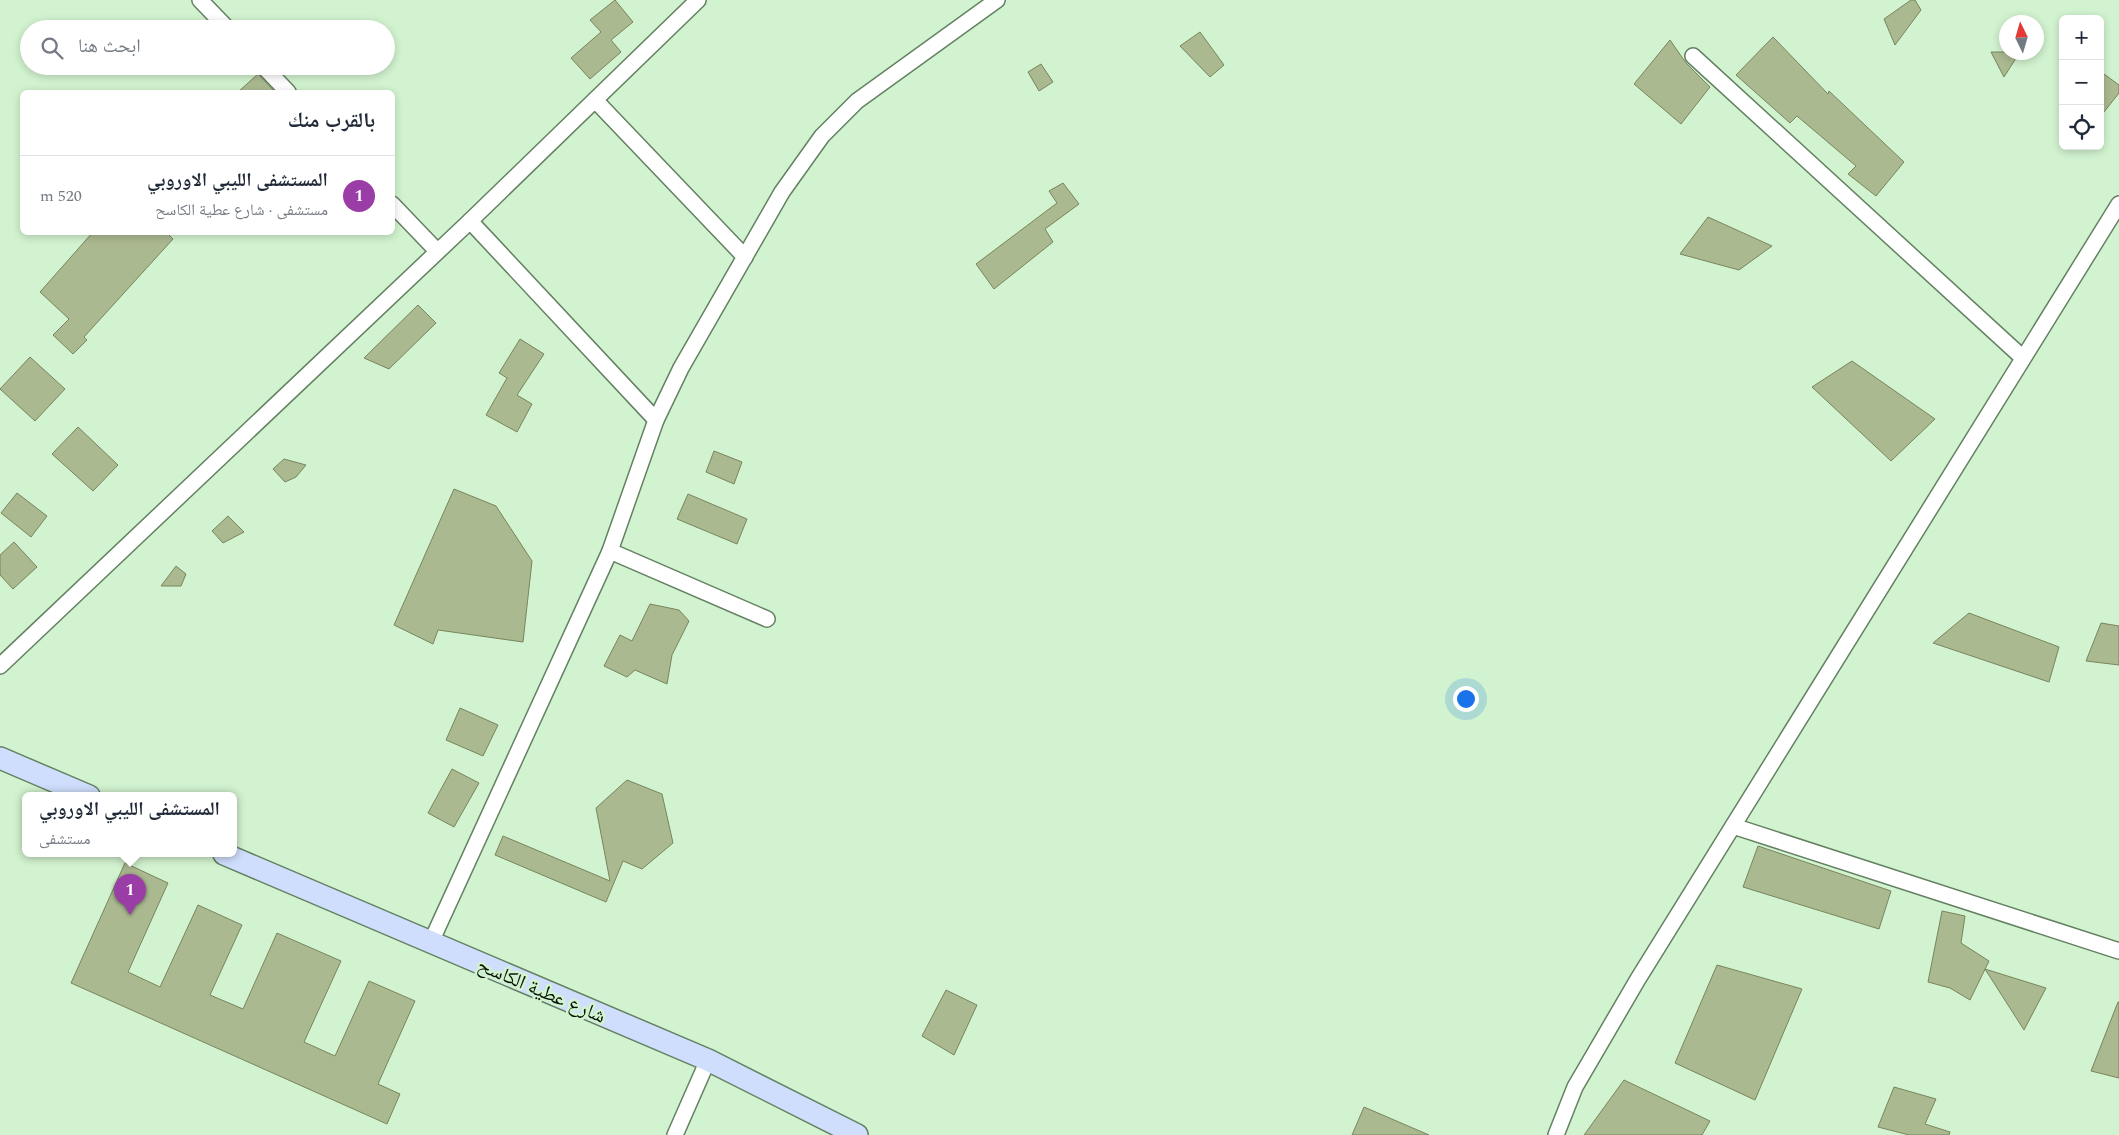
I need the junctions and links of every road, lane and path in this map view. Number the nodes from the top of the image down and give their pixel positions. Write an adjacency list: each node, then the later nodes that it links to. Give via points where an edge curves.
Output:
1 (200, 0): 4 (street)
2 (698, 0): 8 (street)
3 (987, 3): 13 (street, via 856,101 822,136 782,192)
4 (219, 20)
5 (1693, 56): 14 (street)
6 (272, 75): 7 (street)
7 (286, 90)
8 (595, 100): 11 (street); 13 (street)
9 (2119, 204): 14 (street)
10 (395, 207): 12 (street)
11 (470, 220): 12 (street); 15 (street)
12 (438, 251): 18 (street)
13 (745, 257): 15 (street, via 681,368)
14 (2023, 358): 21 (street)
15 (656, 420): 16 (street)
16 (610, 551): 17 (street); 23 (street)
17 (767, 619)
18 (0, 666)
19 (0, 758): 20 (street)
20 (80, 792)
21 (1733, 826): 24 (street); 28 (street, via 1580,1078)
22 (231, 857): 23 (street, شارع عطية الكاسح)
23 (431, 942): 25 (street, شارع عطية الكاسح)
24 (2119, 952)
25 (708, 1060): 26 (street, شارع عطية الكاسح); 27 (street)
26 (851, 1134)
27 (675, 1135)
28 (1556, 1135)

